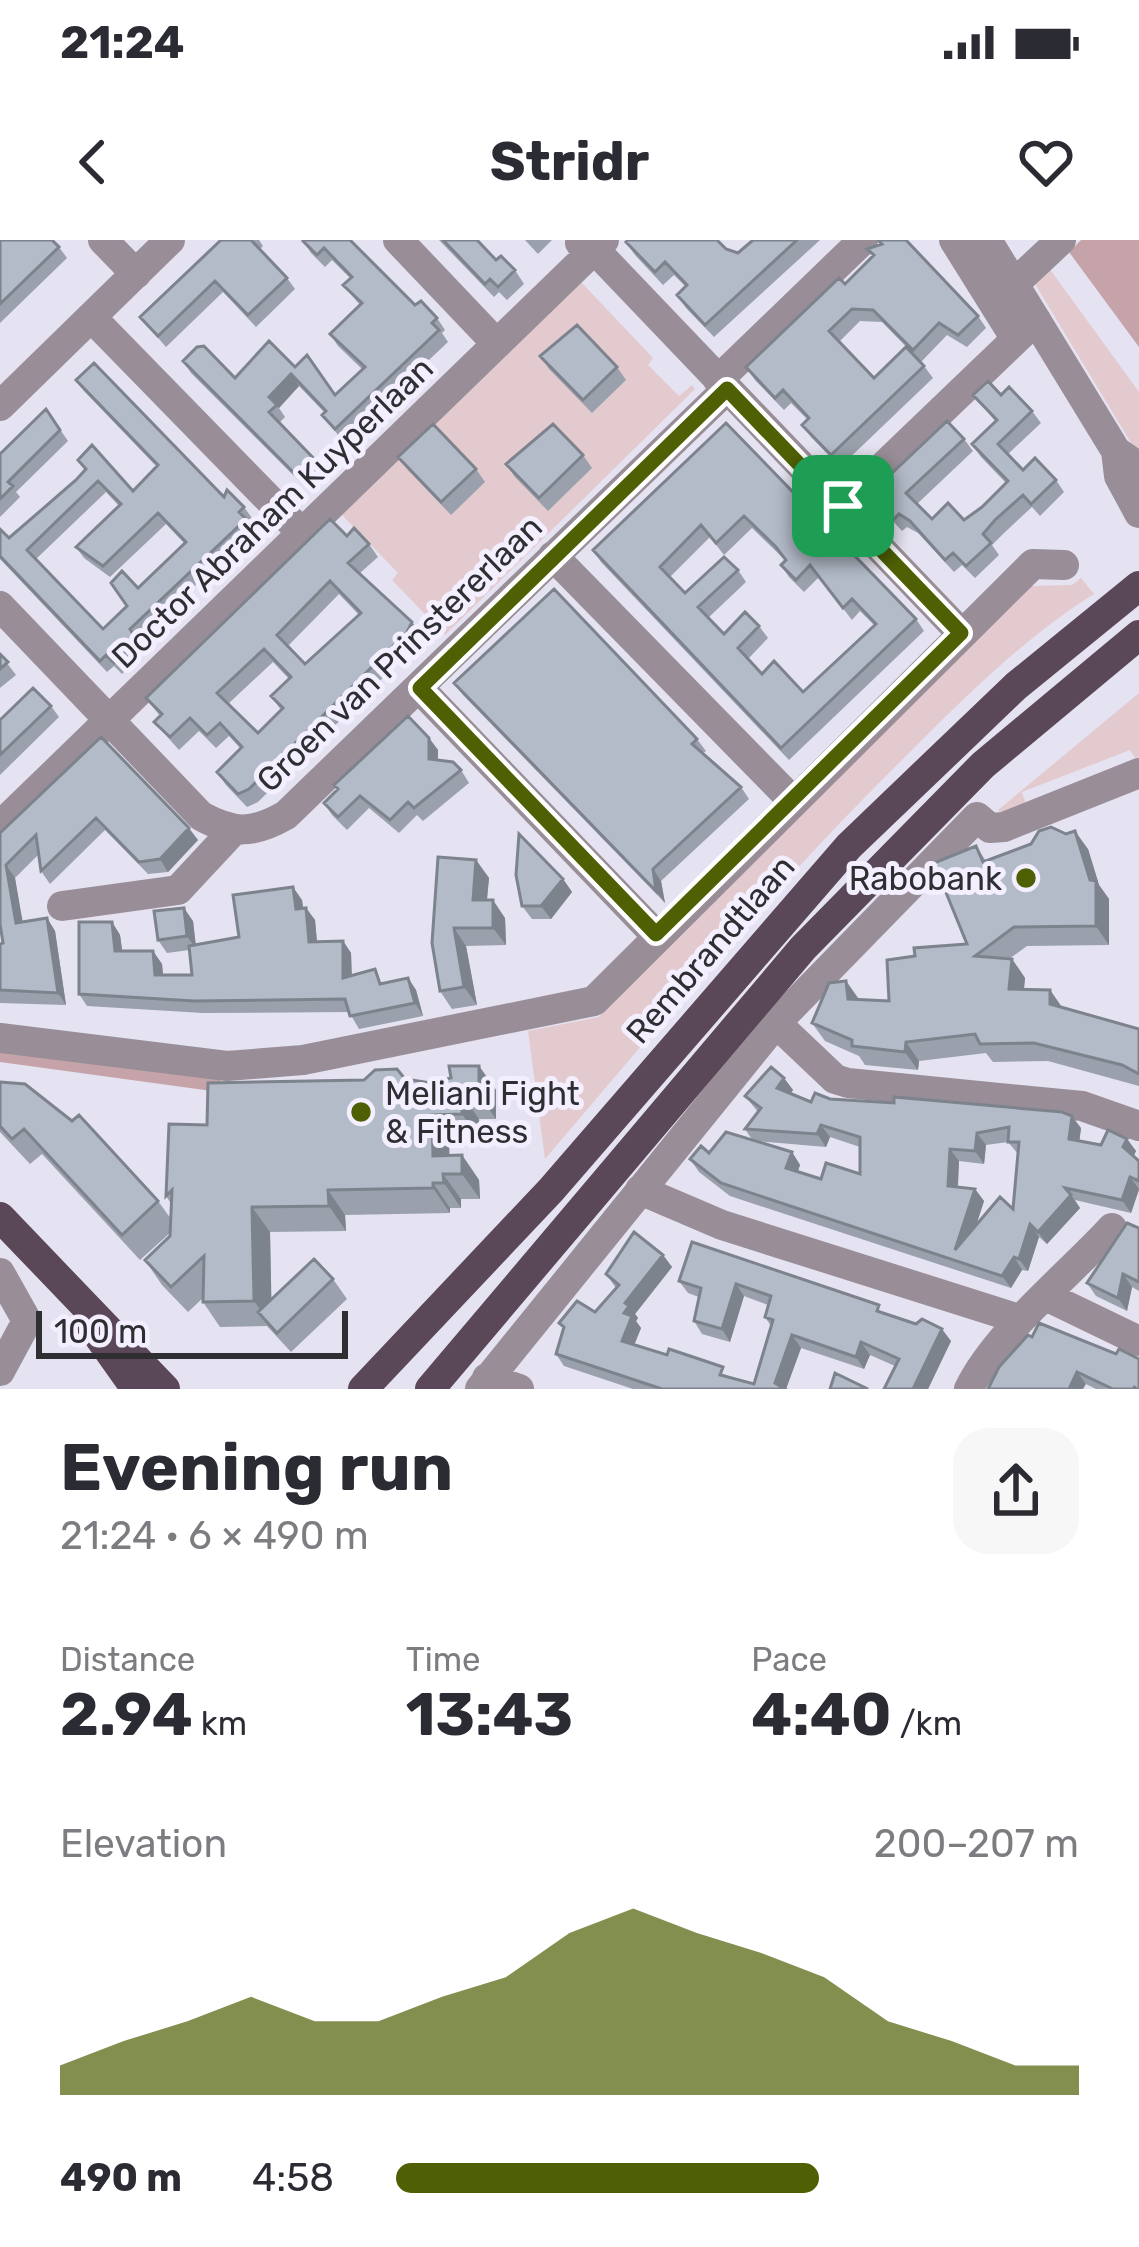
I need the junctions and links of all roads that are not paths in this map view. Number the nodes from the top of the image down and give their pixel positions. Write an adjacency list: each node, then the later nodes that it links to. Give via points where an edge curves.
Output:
1 (103, 240): 9 (street)
2 (170, 240): 9 (street)
3 (398, 240): 13 (street)
4 (863, 240): 14 (street, Groen van Prinstererlaan)
5 (954, 240): 12 (street)
6 (987, 240): 10 (street)
7 (1061, 240): 10 (street)
8 (591, 243): 13 (street, Doctor Abraham Kuyperlaan); 14 (street)
9 (136, 274): 11 (street)
10 (1014, 284): 12 (street)
11 (91, 317): 15 (street); 19 (street)
12 (1025, 328): 16 (street); 17 (street)
13 (497, 344): 19 (street, Doctor Abraham Kuyperlaan)
14 (722, 385): 17 (street); 20 (street, Groen van Prinstererlaan)
15 (0, 406)
16 (1128, 459): 18 (street, via 1119,476)
17 (843, 506): 24 (street)
18 (1139, 513)
19 (302, 533): 27 (street, Doctor Abraham Kuyperlaan)
20 (553, 556): 26 (street, Groen van Prinstererlaan); 29 (street)
21 (1064, 565): 24 (street, via 1033,564)
22 (1139, 586): 50 (main road, Rembrandtlaan, via 1016,686 849,845 551,1190)
23 (0, 606): 27 (street)
24 (961, 633): 29 (street)
25 (1139, 635): 51 (main road, Rembrandtlaan, via 983,765 802,948)
26 (420, 688): 31 (street, Groen van Prinstererlaan, via 286,815 265,828); 33 (street)
27 (110, 720): 30 (street, Doctor Abraham Kuyperlaan); 31 (street, via 201,816)
28 (1139, 773): 34 (street, via 1004,827 977,817)
29 (791, 800): 33 (street)
30 (0, 826)
31 (233, 831): 32 (street, via 178,890)
32 (62, 906)
33 (656, 934): 35 (street, via 594,1001 303,1060 226,1066)
34 (776, 1024): 36 (street, via 848,1084 1082,1106); 37 (street)
35 (0, 1038)
36 (1139, 1126)
37 (640, 1190): 43 (street, via 722,1225); 47 (street)
38 (0, 1217): 41 (main road)
39 (1112, 1228): 42 (street)
40 (0, 1274): 45 (street, via 27,1321)
41 (70, 1292): 48 (main road); 49 (main road)
42 (1048, 1297): 43 (street); 44 (street)
43 (1019, 1319): 46 (street)
44 (1139, 1341)
45 (0, 1371)
46 (973, 1381): 53 (street)
47 (484, 1384): 52 (street)
48 (136, 1389)
49 (165, 1389)
50 (363, 1389)
51 (430, 1389)
52 (519, 1389)
53 (1005, 1389)

